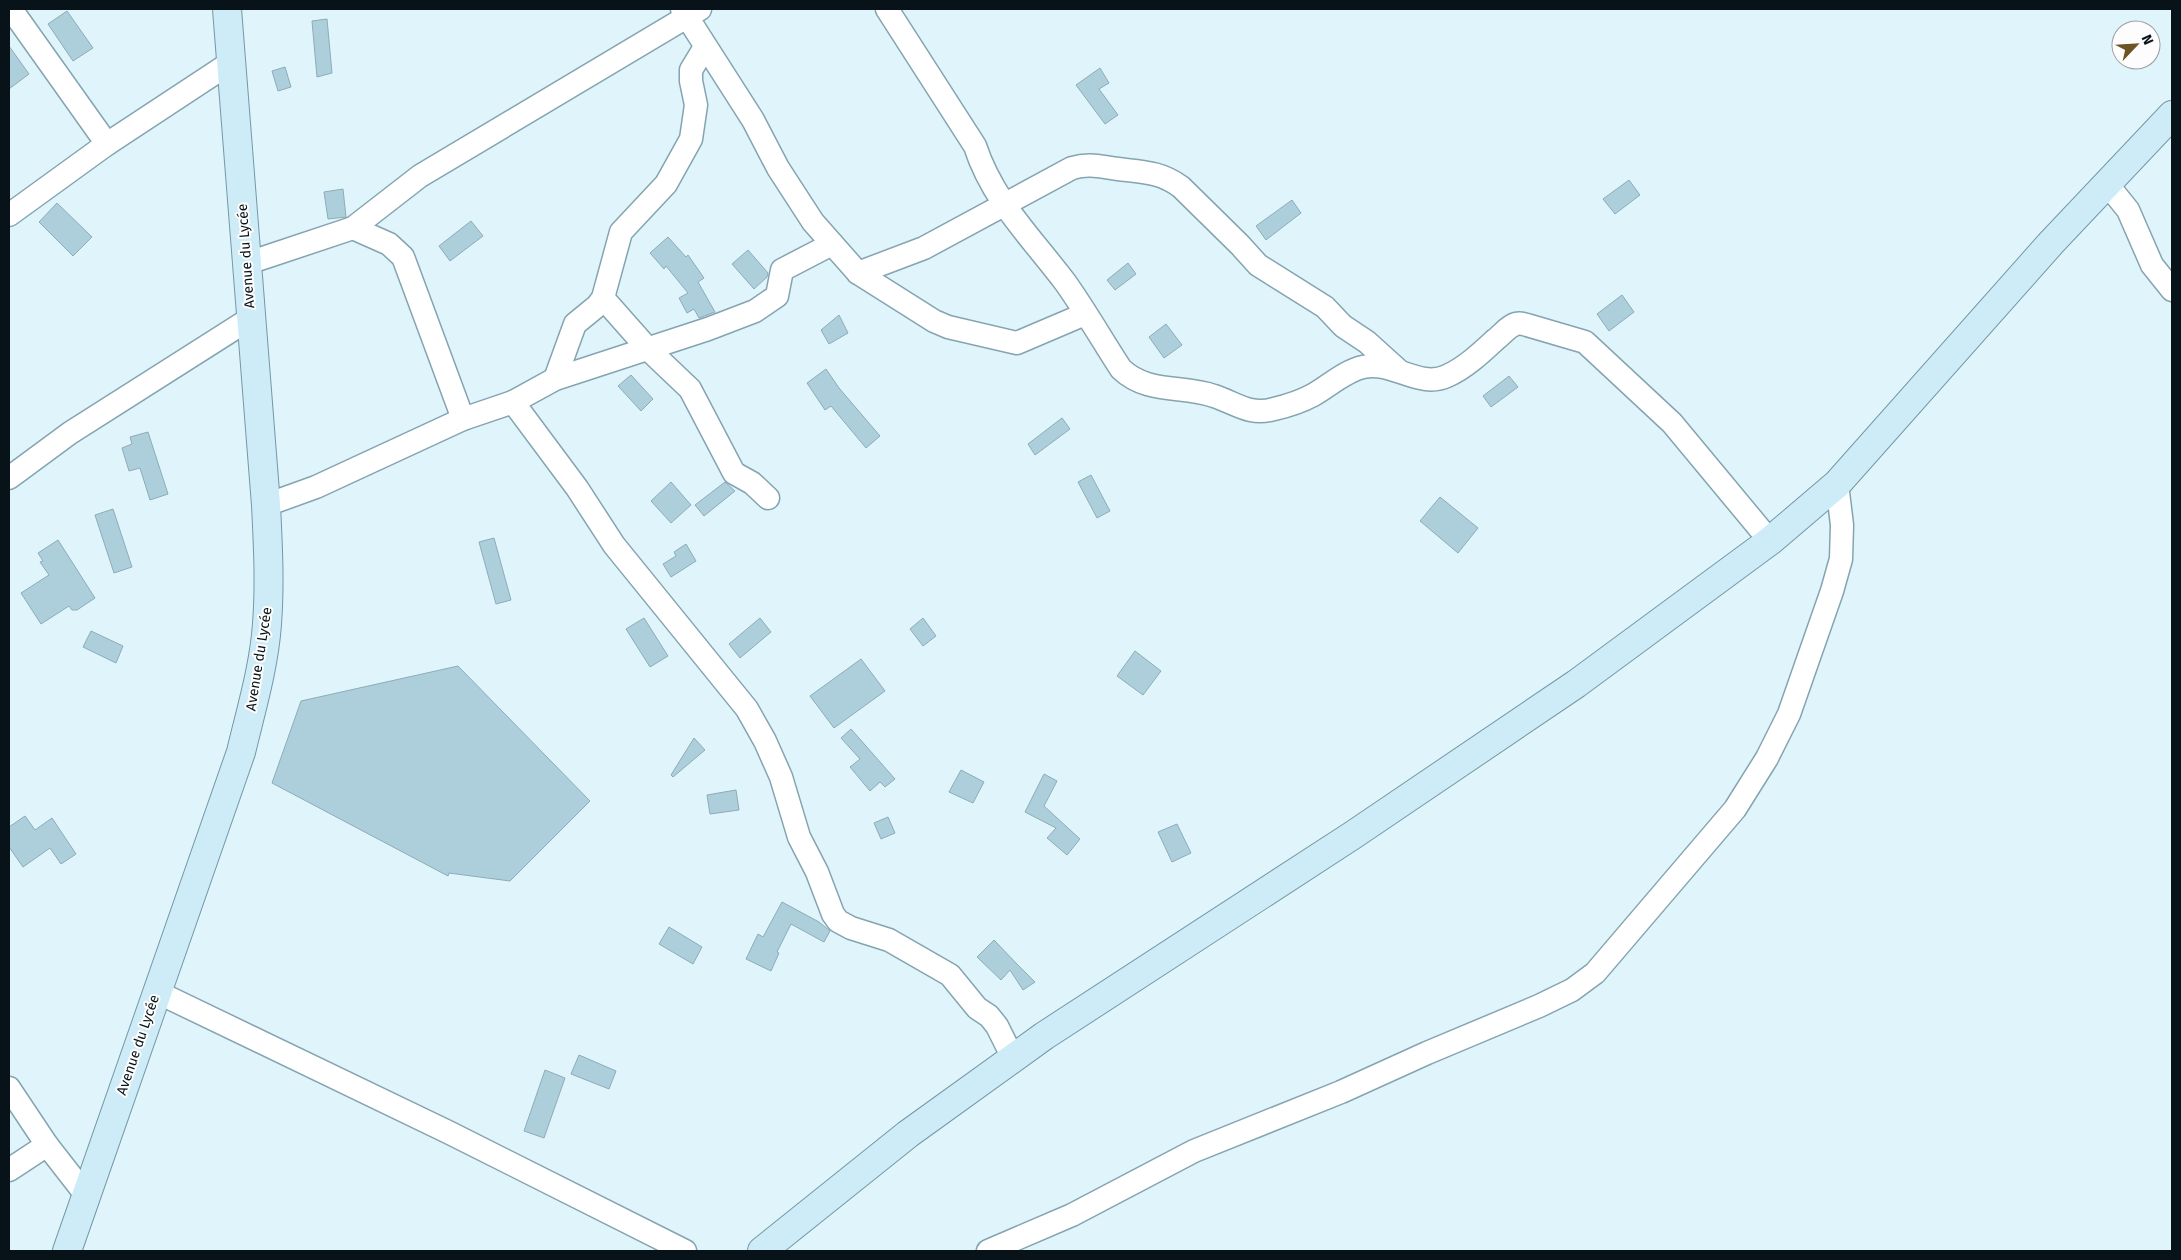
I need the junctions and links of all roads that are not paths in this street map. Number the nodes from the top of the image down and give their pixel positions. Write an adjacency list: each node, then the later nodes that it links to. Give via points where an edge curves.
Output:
1 (227, 9): 6 (main road, Avenue du Lycée)
2 (887, 9): 10 (street, via 975,146)
3 (14, 12): 8 (street)
4 (689, 12): 5 (street); 12 (street, via 420,176)
5 (705, 47): 13 (street, via 753,120 803,207); 17 (street, via 692,70 696,105 691,139 666,184 621,232)
6 (230, 64): 8 (street); 14 (main road, Avenue du Lycée)
7 (2172, 115): 9 (main road)
8 (107, 144): 11 (street)
9 (2107, 184): 16 (street, via 2128,210 2152,264); 26 (main road)
10 (1005, 206): 15 (street, via 924,248); 18 (street, via 1065,282); 21 (street, via 1083,165 1096,164 1159,174 1181,187 1258,265 1325,307 1343,326)
11 (9, 215)
12 (353, 228): 14 (street); 24 (street, via 389,244 403,256)
13 (832, 244): 15 (street); 20 (street, via 782,270 778,296 755,311)
14 (248, 263): 19 (main road, Avenue du Lycée)
15 (858, 273): 18 (street, via 934,321 1010,344)
16 (2172, 290)
17 (603, 298): 20 (street); 22 (street, via 576,324)
18 (1085, 314): 21 (street, via 1121,369 1130,377 1152,386 1213,395 1243,410 1276,409 1312,396 1362,367)
19 (251, 318): 25 (street, via 70,433); 28 (main road, Avenue du Lycée)
20 (649, 350): 22 (street); 27 (street, via 690,389 734,473 752,483)
21 (1398, 370): 29 (street, via 1430,380 1448,376 1518,323 1585,342 1672,423)
22 (555, 379): 23 (street)
23 (513, 402): 24 (street); 31 (street, via 577,488 614,545 747,709 781,777 800,837 838,921 889,940 950,975 977,1008 997,1026)
24 (463, 418): 28 (street, via 316,487)
25 (9, 478)
26 (1837, 484): 29 (main road); 39 (street, via 1842,525 1841,559 1789,714 1735,808 1595,973 1572,990 1539,1006 1194,1151 1072,1214)
27 (768, 498)
28 (266, 505): 30 (main road, Avenue du Lycée, via 270,576 257,688 241,752)
29 (1770, 541): 31 (main road, via 1576,684)
30 (157, 992): 35 (main road, Avenue du Lycée); 37 (street)
31 (1014, 1058): 38 (main road, via 908,1134)
32 (9, 1088): 33 (street)
33 (47, 1145): 34 (street); 35 (street)
34 (9, 1170)
35 (86, 1195): 36 (main road, Avenue du Lycée)
36 (68, 1251)
37 (685, 1251)
38 (762, 1251)
39 (988, 1251)

